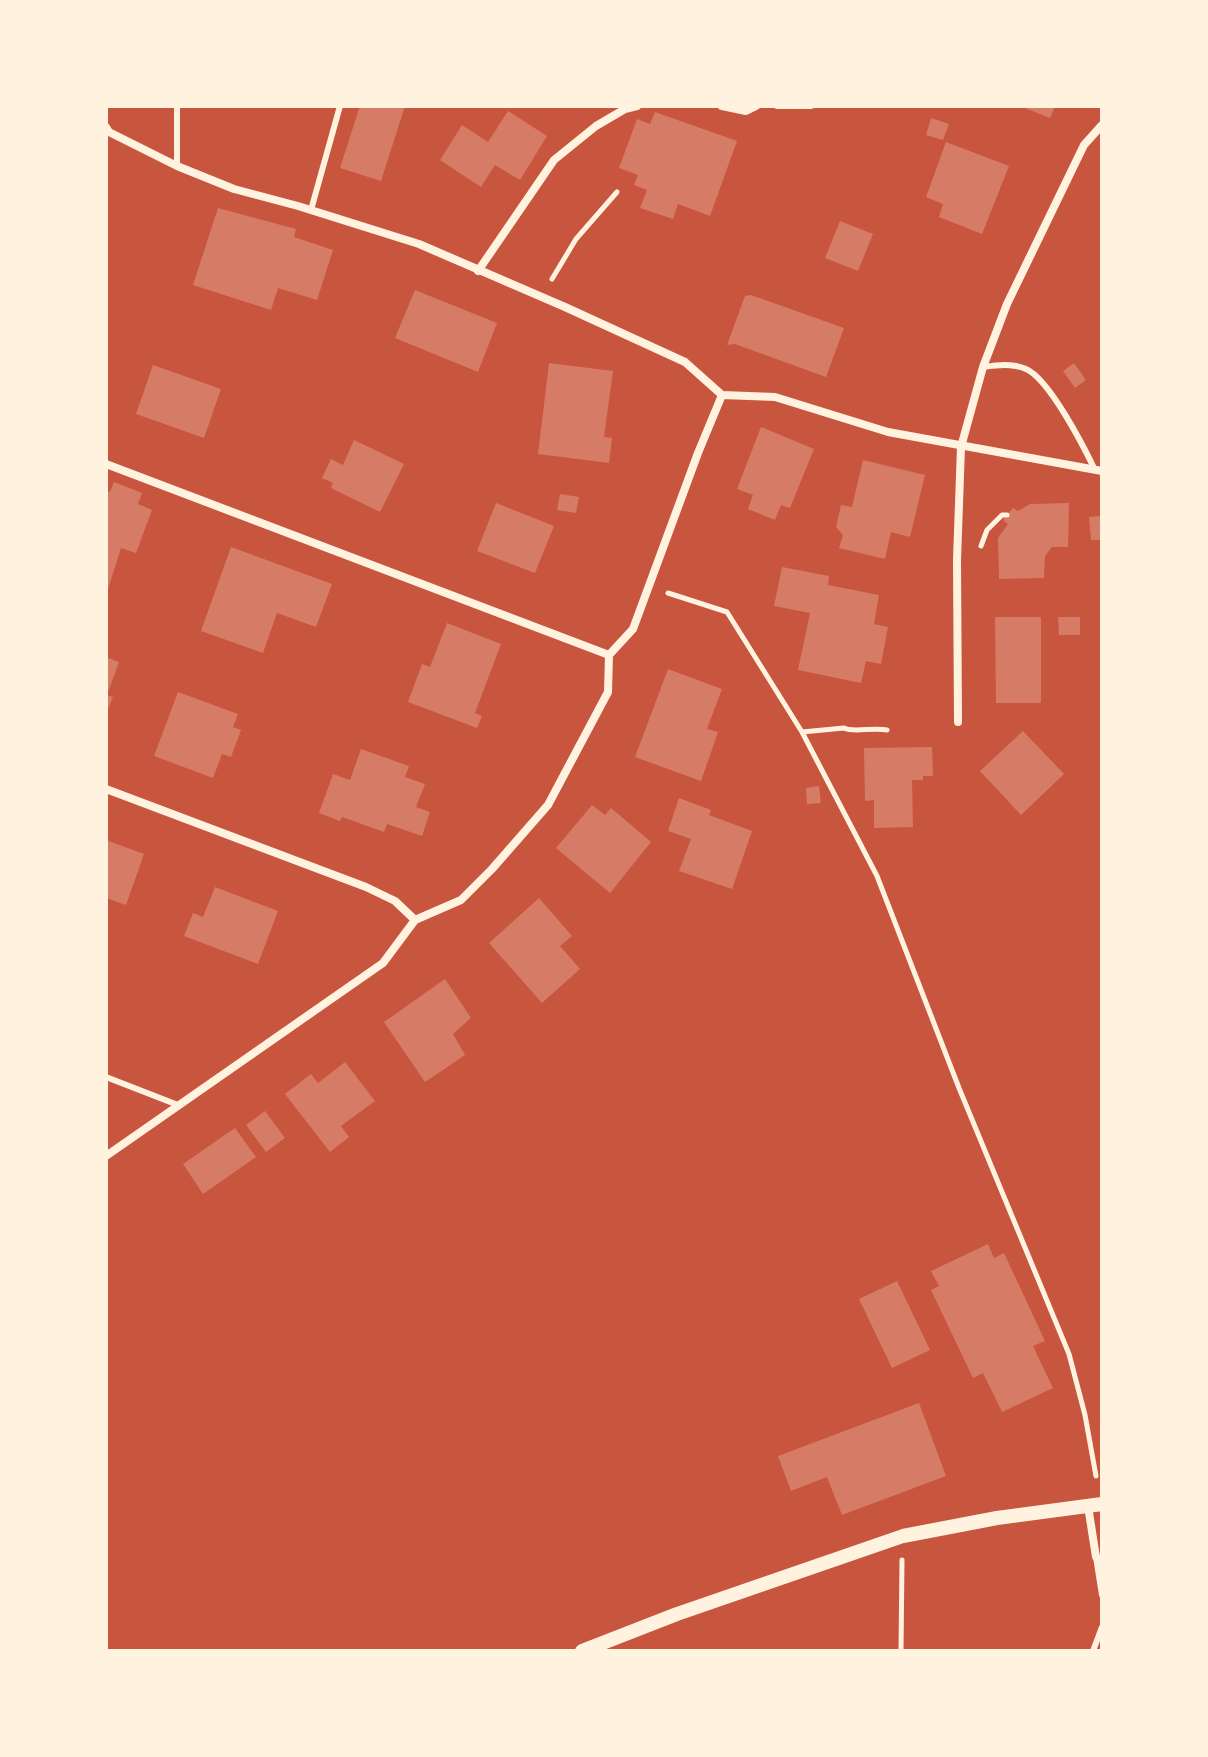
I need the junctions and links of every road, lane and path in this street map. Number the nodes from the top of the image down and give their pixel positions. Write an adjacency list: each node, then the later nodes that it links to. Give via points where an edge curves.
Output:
1 (177, 106): 10 (lane)
2 (340, 106): 12 (lane)
3 (637, 106): 13 (street, via 596,126 554,160)
4 (722, 106): 5 (street, via 746,111)
5 (756, 106)
6 (777, 106): 7 (lane)
7 (811, 106)
8 (1102, 125): 15 (street, via 1084,145 1010,297)
9 (106, 127): 10 (street)
10 (177, 166): 12 (street, via 234,189)
11 (617, 192): 14 (path, via 576,239)
12 (311, 210): 13 (street, via 419,244)
13 (478, 271): 14 (street)
14 (541, 297): 16 (street, via 685,362)
15 (983, 367): 17 (street); 19 (lane, via 1022,367 1041,379)
16 (722, 395): 17 (street, via 775,397 865,427); 22 (street)
17 (961, 447): 19 (street); 24 (street)
18 (106, 464): 23 (street)
19 (1099, 470)
20 (1007, 515): 21 (path, via 990,525)
21 (982, 542)
22 (648, 586): 23 (street, via 633,629); 26 (path, via 727,612)
23 (609, 655): 28 (street, via 608,692 548,805 461,900)
24 (958, 722)
25 (887, 730): 26 (path)
26 (802, 732): 32 (path, via 877,876 1069,1354)
27 (106, 789): 28 (street, via 366,887 395,901)
28 (415, 920): 30 (street, via 383,963)
29 (106, 1077): 30 (lane)
30 (178, 1105): 31 (street)
31 (106, 1156)
32 (1096, 1476)
33 (1095, 1505): 34 (street); 35 (street)
34 (903, 1536): 38 (street); 39 (path)
35 (1099, 1559): 36 (lane)
36 (1102, 1595)
37 (1102, 1627): 40 (lane)
38 (582, 1651)
39 (901, 1651)
40 (1093, 1651)

